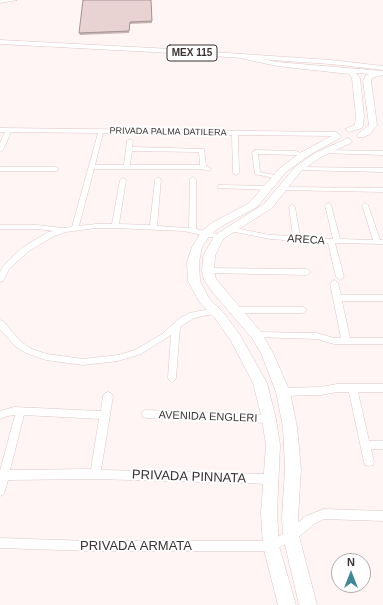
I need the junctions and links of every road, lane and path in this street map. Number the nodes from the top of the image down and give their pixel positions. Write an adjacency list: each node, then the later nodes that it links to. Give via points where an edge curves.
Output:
1 (14, 0): 2 (street)
2 (0, 1)
3 (0, 37): 6 (main road, MEX 115)
4 (0, 42): 5 (main road, MEX 115)
5 (247, 57): 7 (main road, via 277,64); 8 (main road, MEX 115, via 331,62)
6 (383, 61)
7 (347, 69): 8 (main road); 13 (main road, via 356,78 360,116 359,126)
8 (382, 71): 13 (main road, via 367,81 372,125 368,132 361,135 356,131)
9 (0, 130): 10 (street, PRIVADA PALMA DATILERA)
10 (9, 130): 11 (street, PRIVADA PALMA DATILERA); 16 (street)
11 (101, 131): 12 (street, PRIVADA PALMA DATILERA); 20 (street)
12 (235, 133): 13 (street, PRIVADA PALMA DATILERA); 26 (street)
13 (342, 135): 17 (main road); 19 (main road)
14 (130, 141): 15 (street)
15 (129, 149): 21 (street); 21 (street, via 202,150 206,168)
16 (0, 150)
17 (324, 152): 18 (street); 24 (main road)
18 (383, 153)
19 (303, 155): 27 (main road); 27 (street, via 255,152 257,173)
20 (91, 167): 21 (street); 41 (street)
21 (127, 167)
22 (0, 169): 23 (street)
23 (56, 169)
24 (298, 169): 25 (street); 33 (main road)
25 (383, 170)
26 (236, 173)
27 (278, 177): 32 (main road)
28 (158, 179): 40 (street)
29 (193, 179): 44 (street)
30 (123, 180): 38 (street)
31 (220, 187): 32 (street)
32 (268, 188): 45 (main road, via 253,205)
33 (283, 189): 34 (street); 42 (main road, via 268,206)
34 (383, 190)
35 (328, 205): 48 (street)
36 (365, 205): 49 (street)
37 (292, 207): 47 (street)
38 (115, 226): 40 (street); 41 (street)
39 (0, 227): 43 (street)
40 (153, 227): 44 (street)
41 (75, 228): 43 (street)
42 (230, 229): 46 (main road); 47 (street, ARECA, via 270,237)
43 (66, 230): 52 (street, via 51,234 26,249 6,268)
44 (192, 230): 45 (street)
45 (206, 233): 46 (street); 57 (main road, via 197,247 193,262 194,281 206,303)
46 (219, 236): 50 (main road, via 209,256)
47 (297, 239): 48 (street, ARECA)
48 (334, 241): 49 (street, ARECA); 53 (street)
49 (380, 242)
50 (208, 271): 51 (street); 55 (main road, via 210,280)
51 (307, 272)
52 (0, 279)
53 (337, 298): 54 (street); 61 (street)
54 (383, 298)
55 (235, 310): 56 (street); 60 (main road)
56 (303, 310)
57 (215, 311): 59 (street, via 192,315); 72 (main road, via 246,356 260,384)
58 (0, 323): 59 (street, via 18,344 29,351 46,357 83,362 118,358 138,352 165,336)
59 (176, 326): 63 (street)
60 (257, 335): 61 (street, via 317,336 334,341); 66 (main road)
61 (346, 340): 62 (street)
62 (383, 341)
63 (172, 378)
64 (353, 388): 65 (street); 66 (street); 73 (street)
65 (383, 388)
66 (283, 392): 81 (main road, via 290,427 293,469)
67 (108, 396): 71 (street)
68 (20, 412): 70 (street, via 6,412); 71 (street); 77 (street)
69 (146, 414): 72 (street, AVENIDA ENGLERI)
70 (0, 415)
71 (104, 415): 76 (street)
72 (269, 419): 78 (main road, via 273,445)
73 (366, 445): 74 (street); 75 (street)
74 (383, 445)
75 (369, 462)
76 (95, 474): 77 (street, PRIVADA PINNATA); 78 (street, PRIVADA PINNATA)
77 (4, 475): 79 (street)
78 (272, 479): 83 (main road, via 269,512)
79 (0, 491)
80 (383, 516): 81 (street, via 324,514 310,520)
81 (291, 536): 83 (street); 85 (main road)
82 (0, 543): 83 (street, PRIVADA ARMATA)
83 (271, 546): 84 (main road)
84 (288, 605)
85 (308, 605)

